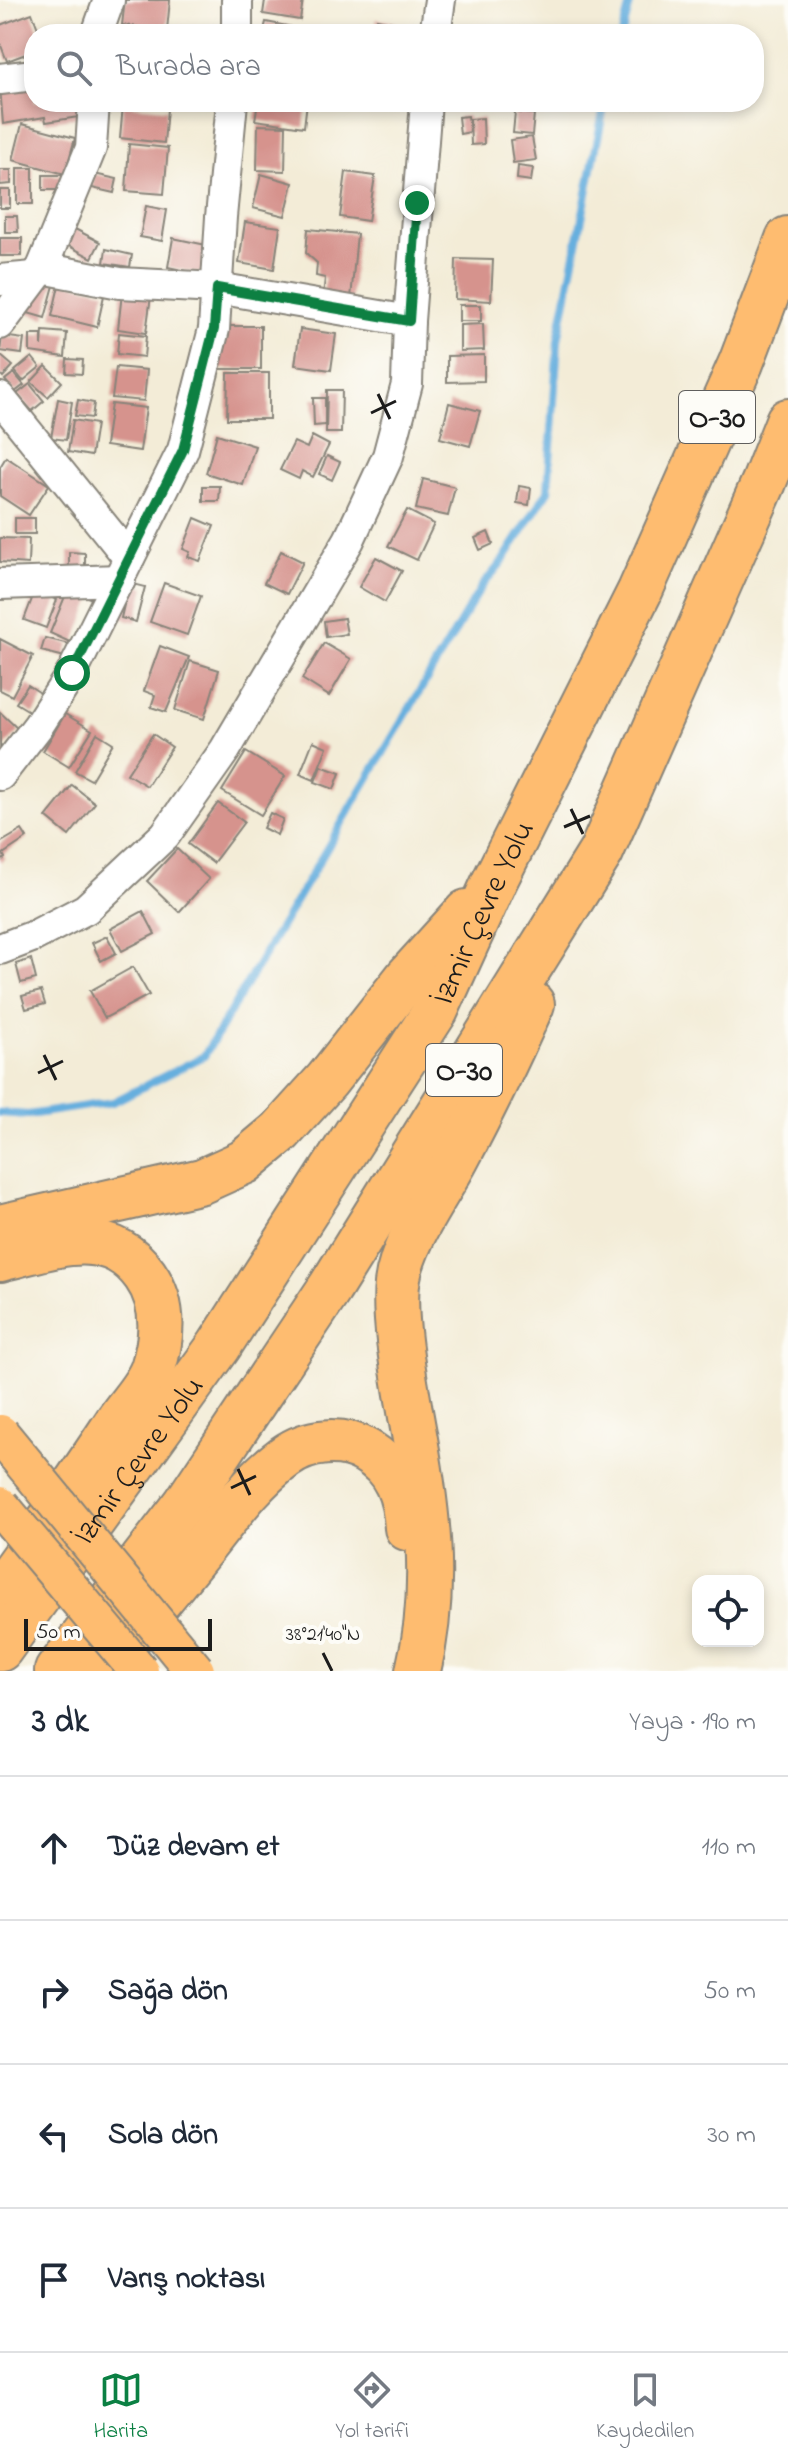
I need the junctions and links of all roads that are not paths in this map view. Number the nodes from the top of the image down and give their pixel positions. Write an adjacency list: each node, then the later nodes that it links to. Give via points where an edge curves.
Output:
1 (109, 0): 4 (street)
2 (237, 0): 5 (street)
3 (440, 0): 6 (street)
4 (101, 24)
5 (237, 24)
6 (436, 24)
7 (24, 76): 8 (street)
8 (0, 79)
9 (93, 112): 13 (street, via 91,148)
10 (231, 112): 15 (street)
11 (425, 112): 16 (street)
12 (788, 239): 24 (highway, İzmir Çevre Yolu / O-30, via 741,363 640,591)
13 (38, 273): 14 (street); 15 (street); 17 (street)
14 (0, 280)
15 (217, 288): 16 (street); 20 (street, via 214,329 183,450)
16 (409, 321): 25 (street, via 407,384 388,456 349,540 225,750 165,835 86,909)
17 (0, 324)
18 (0, 398): 20 (street)
19 (788, 421): 23 (highway, İzmir Çevre Yolu / O-30)
20 (125, 569): 21 (street); 22 (street, via 72,673)
21 (0, 584)
22 (0, 775)
23 (601, 852): 32 (highway, İzmir Çevre Yolu / O-30, via 322,1301 185,1505); 37 (highway, via 495,1085 411,1239 397,1284 399,1336 431,1551 430,1604)
24 (495, 880): 26 (highway, via 407,978 327,1080 244,1162 202,1181); 31 (highway, İzmir Çevre Yolu / O-30, via 436,1010 375,1105 219,1346)
25 (0, 949)
26 (0, 1227)
27 (0, 1259): 30 (highway, via 77,1241 112,1246 151,1283 161,1313 151,1373)
28 (0, 1434): 35 (main road, bridge)
29 (0, 1506): 34 (main road, bridge)
30 (0, 1589)
31 (0, 1649)
32 (57, 1671)
33 (101, 1671): 36 (highway, via 250,1489 287,1455 324,1441 353,1444 375,1456 396,1477 406,1508 407,1597)
34 (139, 1671)
35 (195, 1671)
36 (390, 1671)
37 (418, 1671)

